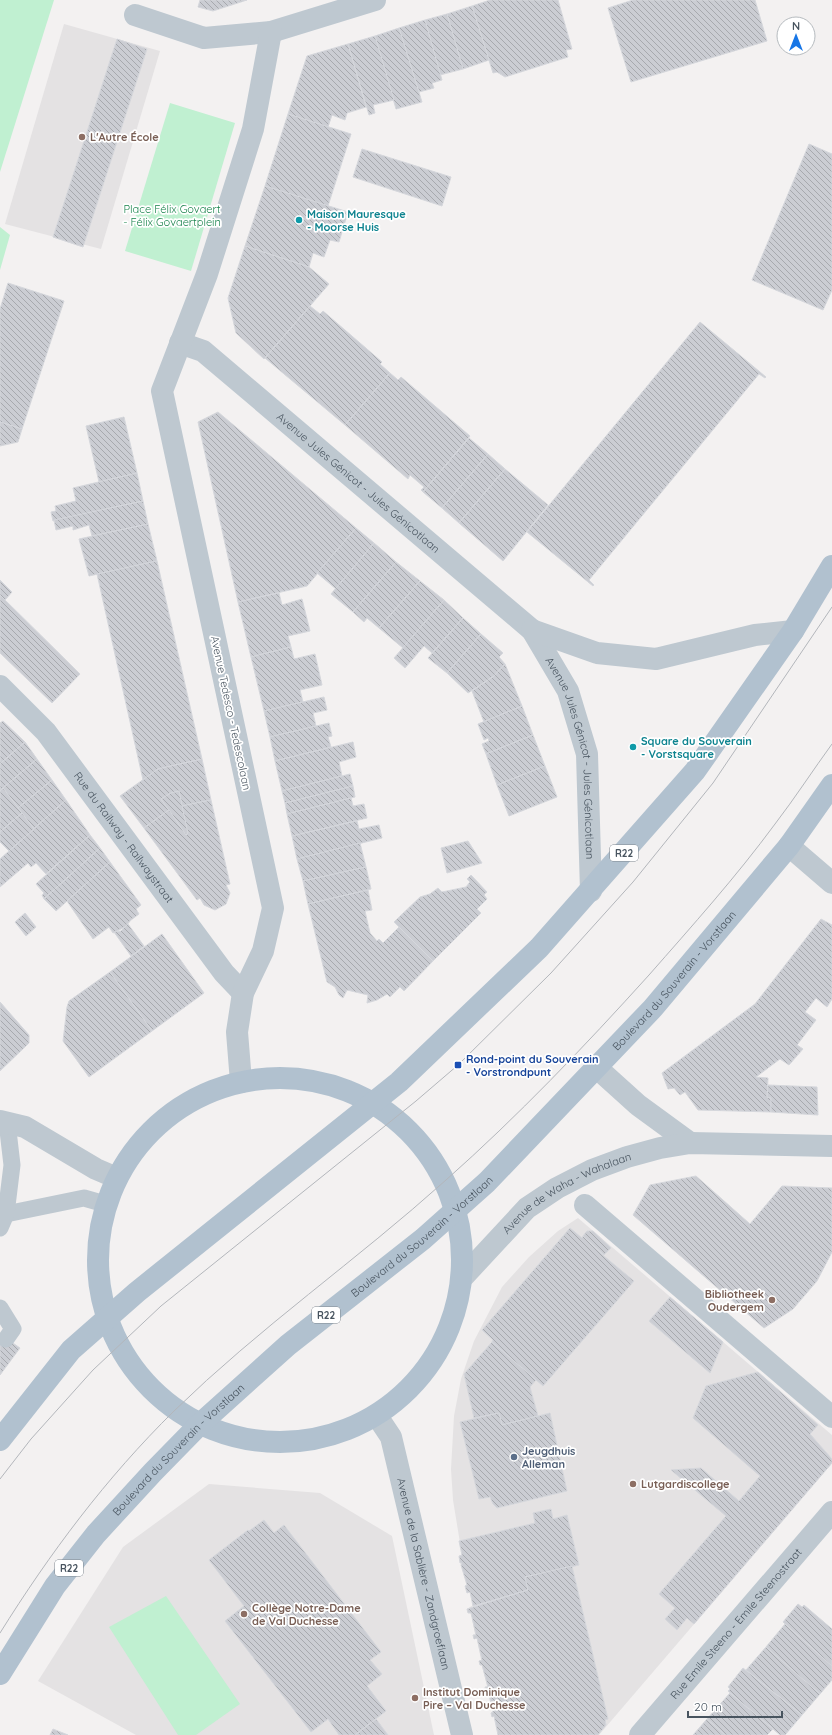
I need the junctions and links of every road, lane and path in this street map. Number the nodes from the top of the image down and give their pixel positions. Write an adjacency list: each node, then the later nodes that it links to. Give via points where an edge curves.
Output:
1 (375, 0): 3 (street)
2 (135, 15): 3 (street, via 204,38)
3 (271, 32): 4 (street, via 253,129 206,274)
4 (180, 343): 6 (street, Avenue Jules Génicot - Jules Génicotlaan, via 202,351); 13 (street, Avenue Tedesco - Tedescolaan, via 162,391 273,908 263,951)
5 (832, 566): 7 (main road, R22)
6 (532, 630): 7 (street, Avenue Jules Génicot - Jules Génicotlaan, via 597,653 656,659 754,635); 12 (street, Avenue Jules Génicot - Jules Génicotlaan, via 568,691 587,754)
7 (793, 631): 12 (main road, R22, via 695,770)
8 (0, 686): 13 (street, Rue du Railway - Railwaystraat, via 46,732 224,973)
9 (832, 785): 10 (main road, Boulevard du Souverain - Vorstlaan / R22)
10 (789, 846): 11 (street); 14 (main road, Boulevard du Souverain - Vorstlaan / R22, via 653,1008)
11 (832, 883)
12 (591, 891): 16 (main road, R22, via 539,948)
13 (243, 993): 15 (street, Avenue Tedesco - Tedescolaan, via 237,1032)
14 (597, 1068): 18 (street, via 638,1105); 23 (main road, Boulevard du Souverain - Vorstlaan / R22)
15 (241, 1082): 16 (main road, via 287,1078 332,1085); 20 (main road, via 202,1095 168,1116 139,1144)
16 (374, 1103): 23 (main road, via 409,1131 432,1157); 27 (main road, R22)
17 (3, 1122): 20 (street, via 25,1127 96,1169); 24 (lane, via 12,1165)
18 (690, 1143): 19 (street, Avenue de Waha - Wahalaan); 25 (street, Avenue de Waha - Wahalaan, via 626,1157 592,1170 557,1188 527,1208)
19 (832, 1146)
20 (117, 1178): 21 (main road)
21 (105, 1204): 24 (lane, via 84,1198); 27 (main road, via 99,1261)
22 (585, 1205): 30 (street)
23 (457, 1210): 25 (main road, via 463,1245); 31 (main road, Boulevard du Souverain - Vorstlaan / R22, via 288,1345)
24 (3, 1221)
25 (463, 1277): 29 (main road, via 454,1318 436,1356 410,1389)
26 (0, 1308): 28 (lane, via 13,1328)
27 (106, 1318): 31 (main road, via 119,1346 139,1378 175,1410); 32 (main road, R22, via 71,1350)
28 (6, 1338)
29 (377, 1416): 31 (main road, via 334,1435 288,1443 242,1439); 35 (street, Avenue de la Sablière - Zandgroeflaan, via 391,1437)
30 (832, 1418)
31 (199, 1425): 34 (main road, Boulevard du Souverain - Vorstlaan / R22, via 96,1534 54,1586)
32 (2, 1432)
33 (832, 1512): 36 (street, Rue Emile Steeno - Emile Steenostraat)
34 (0, 1674)
35 (462, 1735)
36 (640, 1735)

